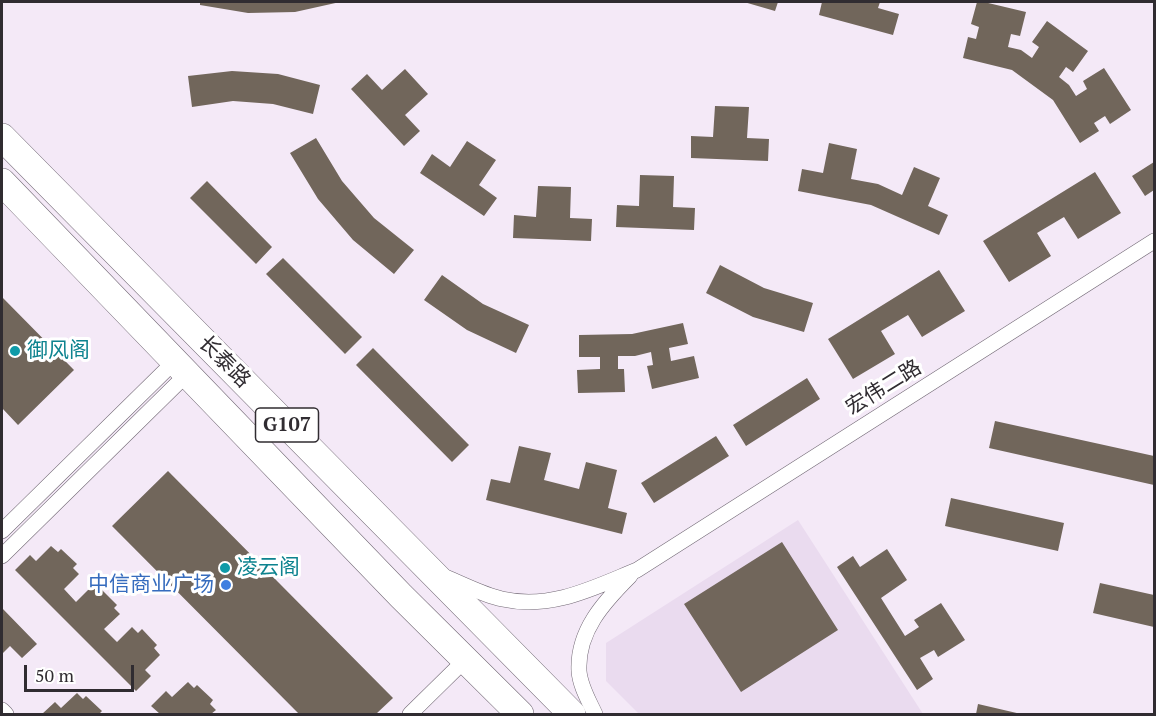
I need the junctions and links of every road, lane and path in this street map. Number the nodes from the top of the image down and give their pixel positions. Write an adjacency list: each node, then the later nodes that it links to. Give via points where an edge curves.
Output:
1 (2, 137): 8 (highway, 长泰路 / G107)
2 (2, 182): 4 (highway, 长泰路 / G107)
3 (1155, 241): 7 (street, 宏伟二路)
4 (180, 368): 5 (street); 6 (street); 9 (highway, 长泰路 / G107)
5 (2, 531)
6 (2, 556)
7 (637, 570): 8 (street, via 575,596 524,603 500,599); 15 (street, via 591,621 581,651 579,672)
8 (431, 571): 14 (highway, 长泰路 / G107)
9 (465, 660): 12 (street); 13 (highway, 长泰路 / G107)
10 (2, 710): 11 (street)
11 (6, 714)
12 (410, 714)
13 (520, 714)
14 (572, 714)
15 (595, 714)

